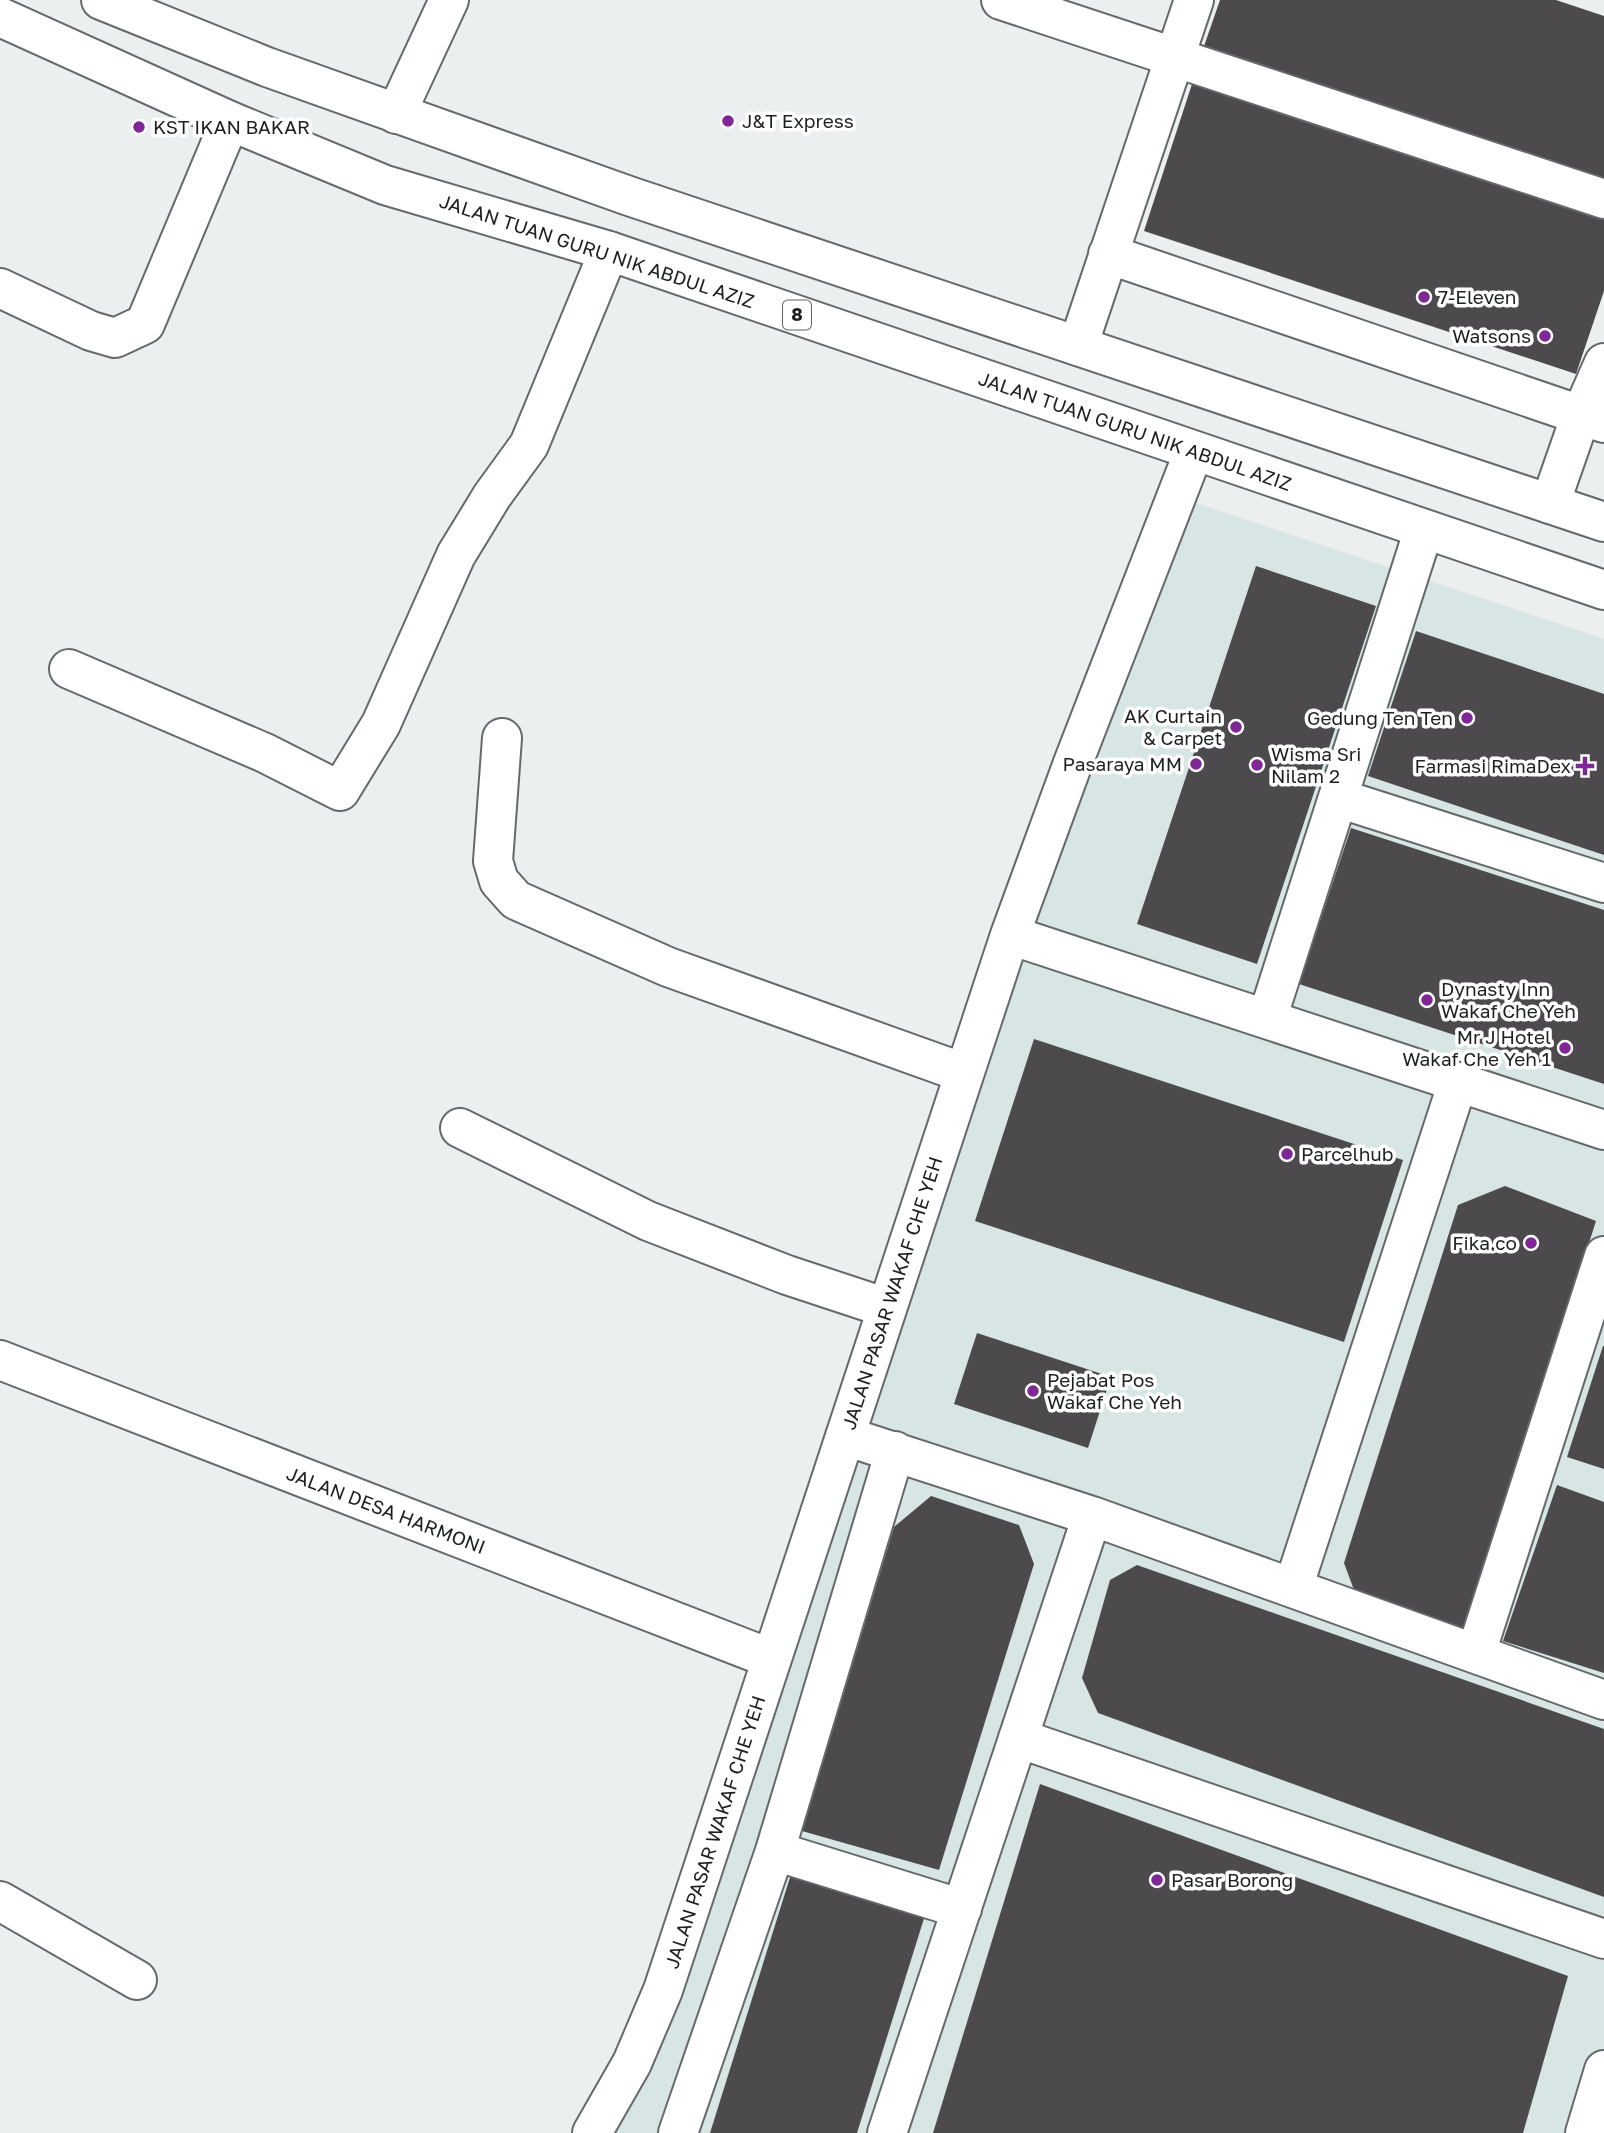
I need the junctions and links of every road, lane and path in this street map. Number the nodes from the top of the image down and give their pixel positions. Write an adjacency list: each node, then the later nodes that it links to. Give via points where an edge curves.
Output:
1 (101, 0): 7 (street)
2 (449, 0): 7 (street)
3 (1001, 0): 6 (street)
4 (1194, 0): 6 (street)
5 (0, 17): 8 (street, JALAN TUAN GURU NIK ABDUL AZIZ / 8)
6 (1175, 58): 9 (street); 11 (street)
7 (396, 114): 13 (street)
8 (230, 121): 10 (street, JALAN TUAN GURU NIK ABDUL AZIZ / 8, via 385,185); 12 (street, via 145,324 115,338)
9 (1604, 199)
10 (609, 251): 16 (street, JALAN TUAN GURU NIK ABDUL AZIZ / 8); 21 (street, via 529,445 456,555 381,724 340,791 265,753)
11 (1108, 254): 13 (street); 15 (street)
12 (0, 288)
13 (1078, 345): 17 (street)
14 (1604, 363): 15 (street)
15 (1592, 419): 17 (street)
16 (1194, 451): 19 (street, JALAN TUAN GURU NIK ABDUL AZIZ / 8); 25 (street, JALAN PASAR WAKAF CHE YEH)
17 (1550, 504): 18 (street)
18 (1604, 522)
19 (1424, 529): 20 (street, JALAN TUAN GURU NIK ABDUL AZIZ / 8); 23 (street)
20 (1604, 590)
21 (69, 669)
22 (502, 738): 27 (street, via 493,861 499,881 516,900 668,967)
23 (1338, 798): 24 (street); 26 (street)
24 (1604, 883)
25 (1010, 934): 26 (street); 27 (street, JALAN PASAR WAKAF CHE YEH)
26 (1267, 1019): 28 (street)
27 (964, 1073): 32 (street, JALAN PASAR WAKAF CHE YEH)
28 (1458, 1082): 30 (street); 37 (street)
29 (460, 1128): 32 (street, via 648,1221)
30 (1604, 1130)
31 (1604, 1256): 38 (street)
32 (887, 1308): 34 (street, JALAN PASAR WAKAF CHE YEH)
33 (0, 1360): 39 (street, JALAN DESA HARMONI)
34 (845, 1436): 35 (street); 39 (street, JALAN PASAR WAKAF CHE YEH)
35 (895, 1451): 36 (street); 42 (street)
36 (1092, 1516): 37 (street); 41 (street)
37 (1293, 1588): 38 (street)
38 (1476, 1653): 40 (street)
39 (772, 1659): 48 (street, JALAN PASAR WAKAF CHE YEH, via 663,1990 632,2063)
40 (1604, 1700)
41 (1018, 1738): 44 (street); 45 (street)
42 (775, 1851): 44 (street); 49 (street)
43 (0, 1901): 46 (street)
44 (962, 1909): 50 (street)
45 (1604, 1939)
46 (137, 1980)
47 (1604, 2070): 51 (street)
48 (592, 2133)
49 (678, 2133)
50 (887, 2133)
51 (1585, 2133)

